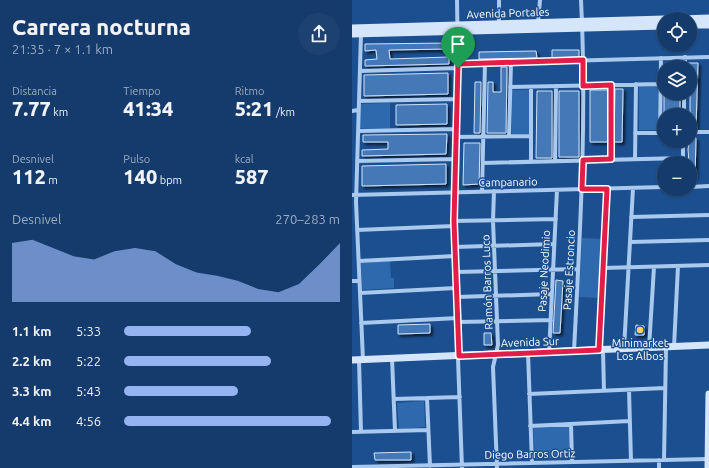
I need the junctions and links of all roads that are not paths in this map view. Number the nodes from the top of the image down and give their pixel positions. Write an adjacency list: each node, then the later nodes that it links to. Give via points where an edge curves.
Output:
1 (457, 0): 15 (street)
2 (499, 0): 8 (street)
3 (540, 0): 12 (street)
4 (581, 0): 9 (street, Pasaje Estroncio)
5 (697, 18): 6 (main road)
6 (709, 18)
7 (657, 19): 9 (main road, Avenida Portales)
8 (499, 24): 12 (main road, Avenida Portales); 15 (main road, Avenida Portales)
9 (583, 24): 12 (main road, Avenida Portales); 13 (main road, Avenida Portales); 21 (street, Pasaje Estroncio)
10 (697, 25): 11 (main road)
11 (709, 25)
12 (538, 26): 15 (main road, Avenida Portales)
13 (657, 26)
14 (352, 28): 15 (main road, Avenida Portales)
15 (458, 28): 17 (main road, Avenida Portales); 24 (street)
16 (352, 34): 17 (main road, Avenida Portales)
17 (361, 34): 25 (street)
18 (685, 57): 19 (street); 20 (street)
19 (709, 57)
20 (661, 58): 21 (street)
21 (583, 60): 22 (street); 30 (street, Pasaje Estroncio)
22 (511, 62): 23 (street); 31 (street)
23 (485, 63): 24 (street); 46 (street)
24 (458, 66): 25 (street); 33 (street)
25 (360, 71): 34 (street)
26 (636, 84): 27 (street); 28 (street); 41 (street)
27 (657, 84)
28 (611, 85): 30 (street); 48 (street)
29 (556, 86): 30 (street); 32 (street); 54 (street)
30 (583, 86): 51 (street, Pasaje Estroncio)
31 (510, 87): 32 (street); 43 (street)
32 (531, 87): 44 (street)
33 (457, 99): 34 (street); 37 (street)
34 (359, 101): 36 (street)
35 (352, 110): 36 (street)
36 (358, 110): 38 (street)
37 (456, 129): 38 (street); 45 (street)
38 (358, 131): 52 (street)
39 (697, 132): 40 (street)
40 (709, 132)
41 (635, 133): 42 (street); 49 (street)
42 (657, 133)
43 (509, 136): 44 (street); 46 (street)
44 (531, 136): 53 (street)
45 (456, 137): 46 (street); 47 (street)
46 (484, 137): 55 (street)
47 (455, 159): 52 (street); 64 (street)
48 (611, 159): 49 (street); 51 (street)
49 (635, 159): 50 (street)
50 (657, 159)
51 (583, 160): 54 (street); 60 (street, Pasaje Estroncio)
52 (357, 161): 66 (street)
53 (531, 161): 54 (street); 55 (street)
54 (555, 161)
55 (483, 162): 65 (street)
56 (709, 186): 58 (street)
57 (657, 187): 59 (street, Campanario)
58 (697, 187)
59 (633, 188): 61 (street, Campanario); 68 (street)
60 (582, 189): 61 (street, Campanario); 62 (street, Campanario); 87 (street, Pasaje Estroncio)
61 (607, 189): 85 (street)
62 (557, 190): 63 (street, Campanario); 69 (street, Pasaje Neodimio)
63 (494, 191): 65 (street, Campanario); 70 (street, Ramón Barros Luco)
64 (454, 192): 65 (street, Campanario); 66 (street, Campanario); 71 (street)
65 (482, 192)
66 (354, 195): 73 (street)
67 (709, 215): 68 (street)
68 (631, 217): 75 (street)
69 (556, 219): 70 (street); 76 (street, Pasaje Neodimio)
70 (493, 220): 71 (street); 77 (street, Ramón Barros Luco)
71 (454, 221): 72 (street)
72 (454, 226): 73 (street); 78 (street)
73 (357, 230): 80 (street)
74 (709, 240): 75 (street)
75 (630, 242): 83 (street)
76 (554, 244): 77 (street); 86 (street, Pasaje Neodimio)
77 (494, 246): 78 (street); 88 (street, Ramón Barros Luco)
78 (455, 247): 79 (street)
79 (455, 256): 80 (street); 89 (street)
80 (358, 261): 91 (street)
81 (709, 265): 82 (street)
82 (678, 266): 84 (street); 102 (street)
83 (629, 267): 84 (street); 85 (street); 105 (street)
84 (654, 267): 103 (street)
85 (603, 268): 106 (street)
86 (553, 269): 87 (street); 88 (street); 94 (street, Pasaje Neodimio)
87 (578, 269): 108 (street, Pasaje Estroncio)
88 (495, 271): 89 (street); 95 (street, Ramón Barros Luco)
89 (456, 272): 92 (street)
90 (352, 281): 91 (street)
91 (360, 281): 93 (street)
92 (456, 288): 93 (street); 96 (street)
93 (360, 293): 100 (street)
94 (552, 294): 95 (street); 98 (street, Pasaje Neodimio)
95 (496, 296): 96 (street); 99 (street, Ramón Barros Luco)
96 (457, 297): 97 (street)
97 (458, 320): 99 (street); 100 (street); 111 (street)
98 (551, 320): 99 (street); 107 (street, Pasaje Neodimio)
99 (497, 321): 110 (street, Ramón Barros Luco)
100 (362, 323): 113 (street)
101 (709, 345): 102 (main road, Avenida Sur)
102 (674, 347): 104 (main road, Avenida Sur)
103 (649, 348): 104 (main road, Avenida Sur); 105 (main road, Avenida Sur)
104 (666, 348): 114 (street)
105 (624, 349): 106 (main road, Avenida Sur)
106 (601, 350): 108 (main road, Avenida Sur); 116 (street)
107 (549, 352): 108 (main road, Avenida Sur); 109 (main road, Avenida Sur)
108 (574, 352)
109 (528, 353): 110 (main road, Avenida Sur); 117 (street)
110 (496, 355): 111 (main road, Avenida Sur); 137 (street, Ramón Barros Luco, via 493,367)
111 (459, 356): 112 (main road, Avenida Sur); 119 (street)
112 (392, 358): 113 (main road, Avenida Sur); 121 (street)
113 (358, 360): 128 (street)
114 (665, 388): 115 (street); 130 (street)
115 (629, 390): 116 (street); 122 (street)
116 (604, 391): 117 (street)
117 (530, 394): 124 (street)
118 (709, 394): 129 (main road)
119 (460, 397): 120 (street); 136 (street)
120 (427, 398): 121 (street); 125 (street)
121 (394, 399): 126 (street)
122 (630, 421): 123 (street); 131 (street)
123 (571, 424): 124 (street); 132 (street)
124 (530, 426): 134 (street)
125 (428, 430): 126 (street); 135 (street)
126 (395, 431): 128 (street)
127 (352, 432): 128 (street)
128 (361, 432)
129 (708, 459): 130 (street, Diego Barros Ortiz); 141 (main road)
130 (662, 460): 131 (street, Diego Barros Ortiz); 140 (street)
131 (631, 461): 133 (street, Diego Barros Ortiz)
132 (572, 462): 133 (street, Diego Barros Ortiz); 134 (street, Diego Barros Ortiz)
133 (587, 462): 139 (street)
134 (532, 463): 137 (street, Diego Barros Ortiz)
135 (430, 466): 136 (street, Diego Barros Ortiz); 138 (street, Diego Barros Ortiz)
136 (462, 466): 137 (street, Diego Barros Ortiz)
137 (497, 466)
138 (352, 467)
139 (587, 468)
140 (660, 468)
141 (708, 468)

